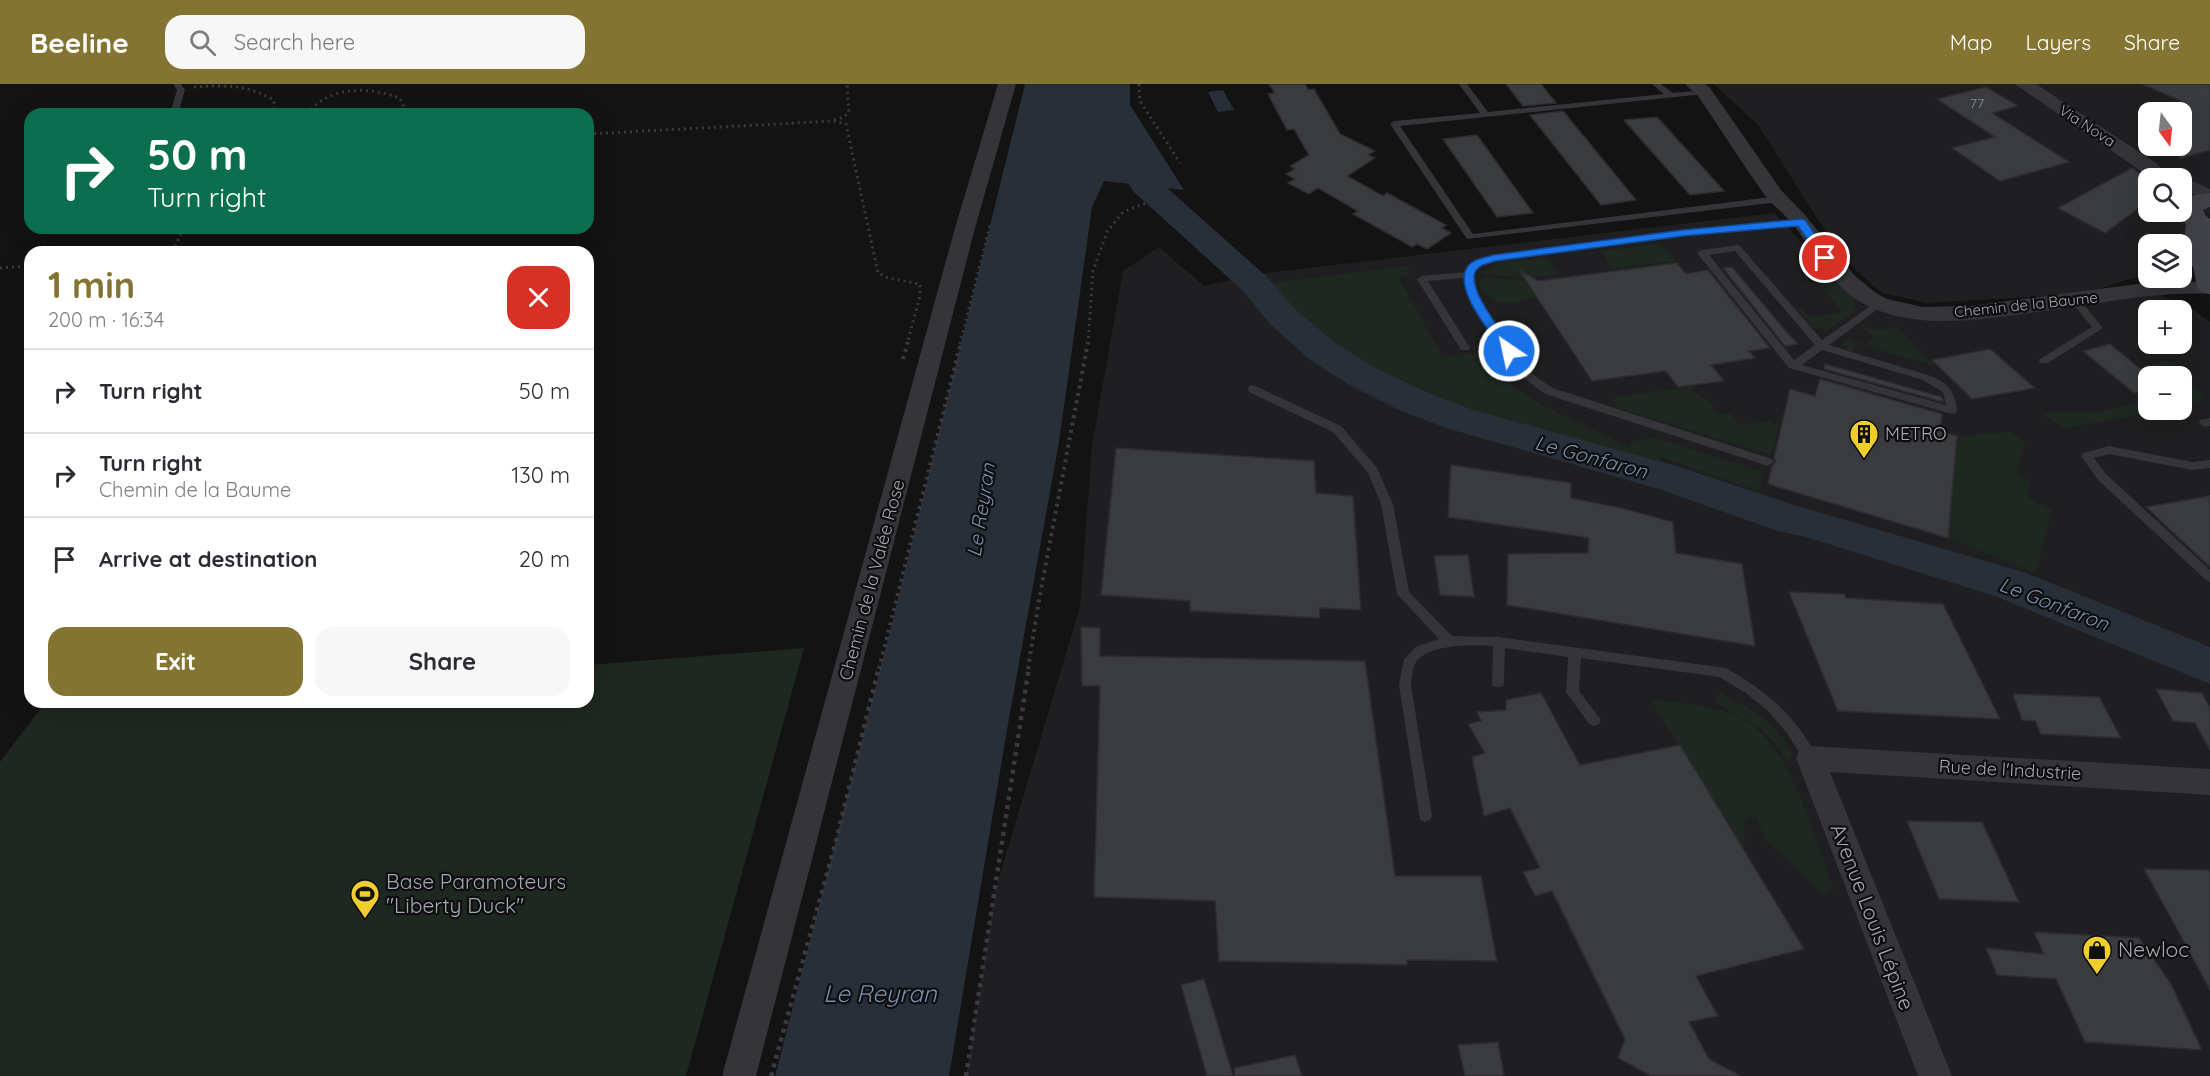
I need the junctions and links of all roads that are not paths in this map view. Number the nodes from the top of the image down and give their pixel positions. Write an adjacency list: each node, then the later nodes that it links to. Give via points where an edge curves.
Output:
1 (1007, 84): 34 (street, Chemin de la Valée Rose)
2 (1463, 84): 9 (lane)
3 (1656, 84): 7 (lane)
4 (2024, 84): 10 (street, Via Nova)
5 (179, 87): 8 (lane)
6 (1699, 88): 7 (lane); 11 (street, Chemin de la Baume)
7 (1671, 95): 9 (lane)
8 (175, 108)
9 (1486, 115): 11 (lane, via 1394,124 1470,237)
10 (2148, 168)
11 (1779, 199): 13 (street, Chemin de la Baume)
12 (2200, 209): 15 (street, via 2196,249)
13 (1801, 222): 14 (lane, via 1494,258 1476,263); 17 (street, Chemin de la Baume, via 1825,258)
14 (1469, 275): 19 (lane, via 1422,279); 23 (lane, via 1474,298 1521,368 1549,391)
15 (2209, 275): 16 (street, Chemin de la Baume)
16 (2074, 300): 17 (street, Chemin de la Baume, via 1957,314 1912,312); 20 (lane, via 2098,328)
17 (1879, 304): 18 (lane)
18 (1821, 346): 21 (lane); 21 (lane, via 1737,248 1702,253); 21 (lane, via 1928,378 1951,393 1952,410)
19 (1466, 348)
20 (2044, 361)
21 (1793, 366)
22 (1252, 389): 26 (lane, via 1338,429 1373,471 1387,504 1403,594)
23 (1768, 462)
24 (2210, 464): 25 (lane, via 2192,466 2109,450 2087,456 2102,477)
25 (2210, 577)
26 (1449, 641): 27 (lane); 33 (lane, via 1421,650 1408,663 1405,685)
27 (1498, 642): 28 (lane); 29 (lane)
28 (1575, 652): 30 (lane, via 1572,692); 31 (lane, via 1721,672 1777,708)
29 (1498, 682)
30 (1594, 720)
31 (1810, 758): 32 (street, Rue de l'Industrie); 35 (street, Avenue Louis Lépine)
32 (2210, 782)
33 (1425, 816)
34 (739, 1076)
35 (1935, 1076)

